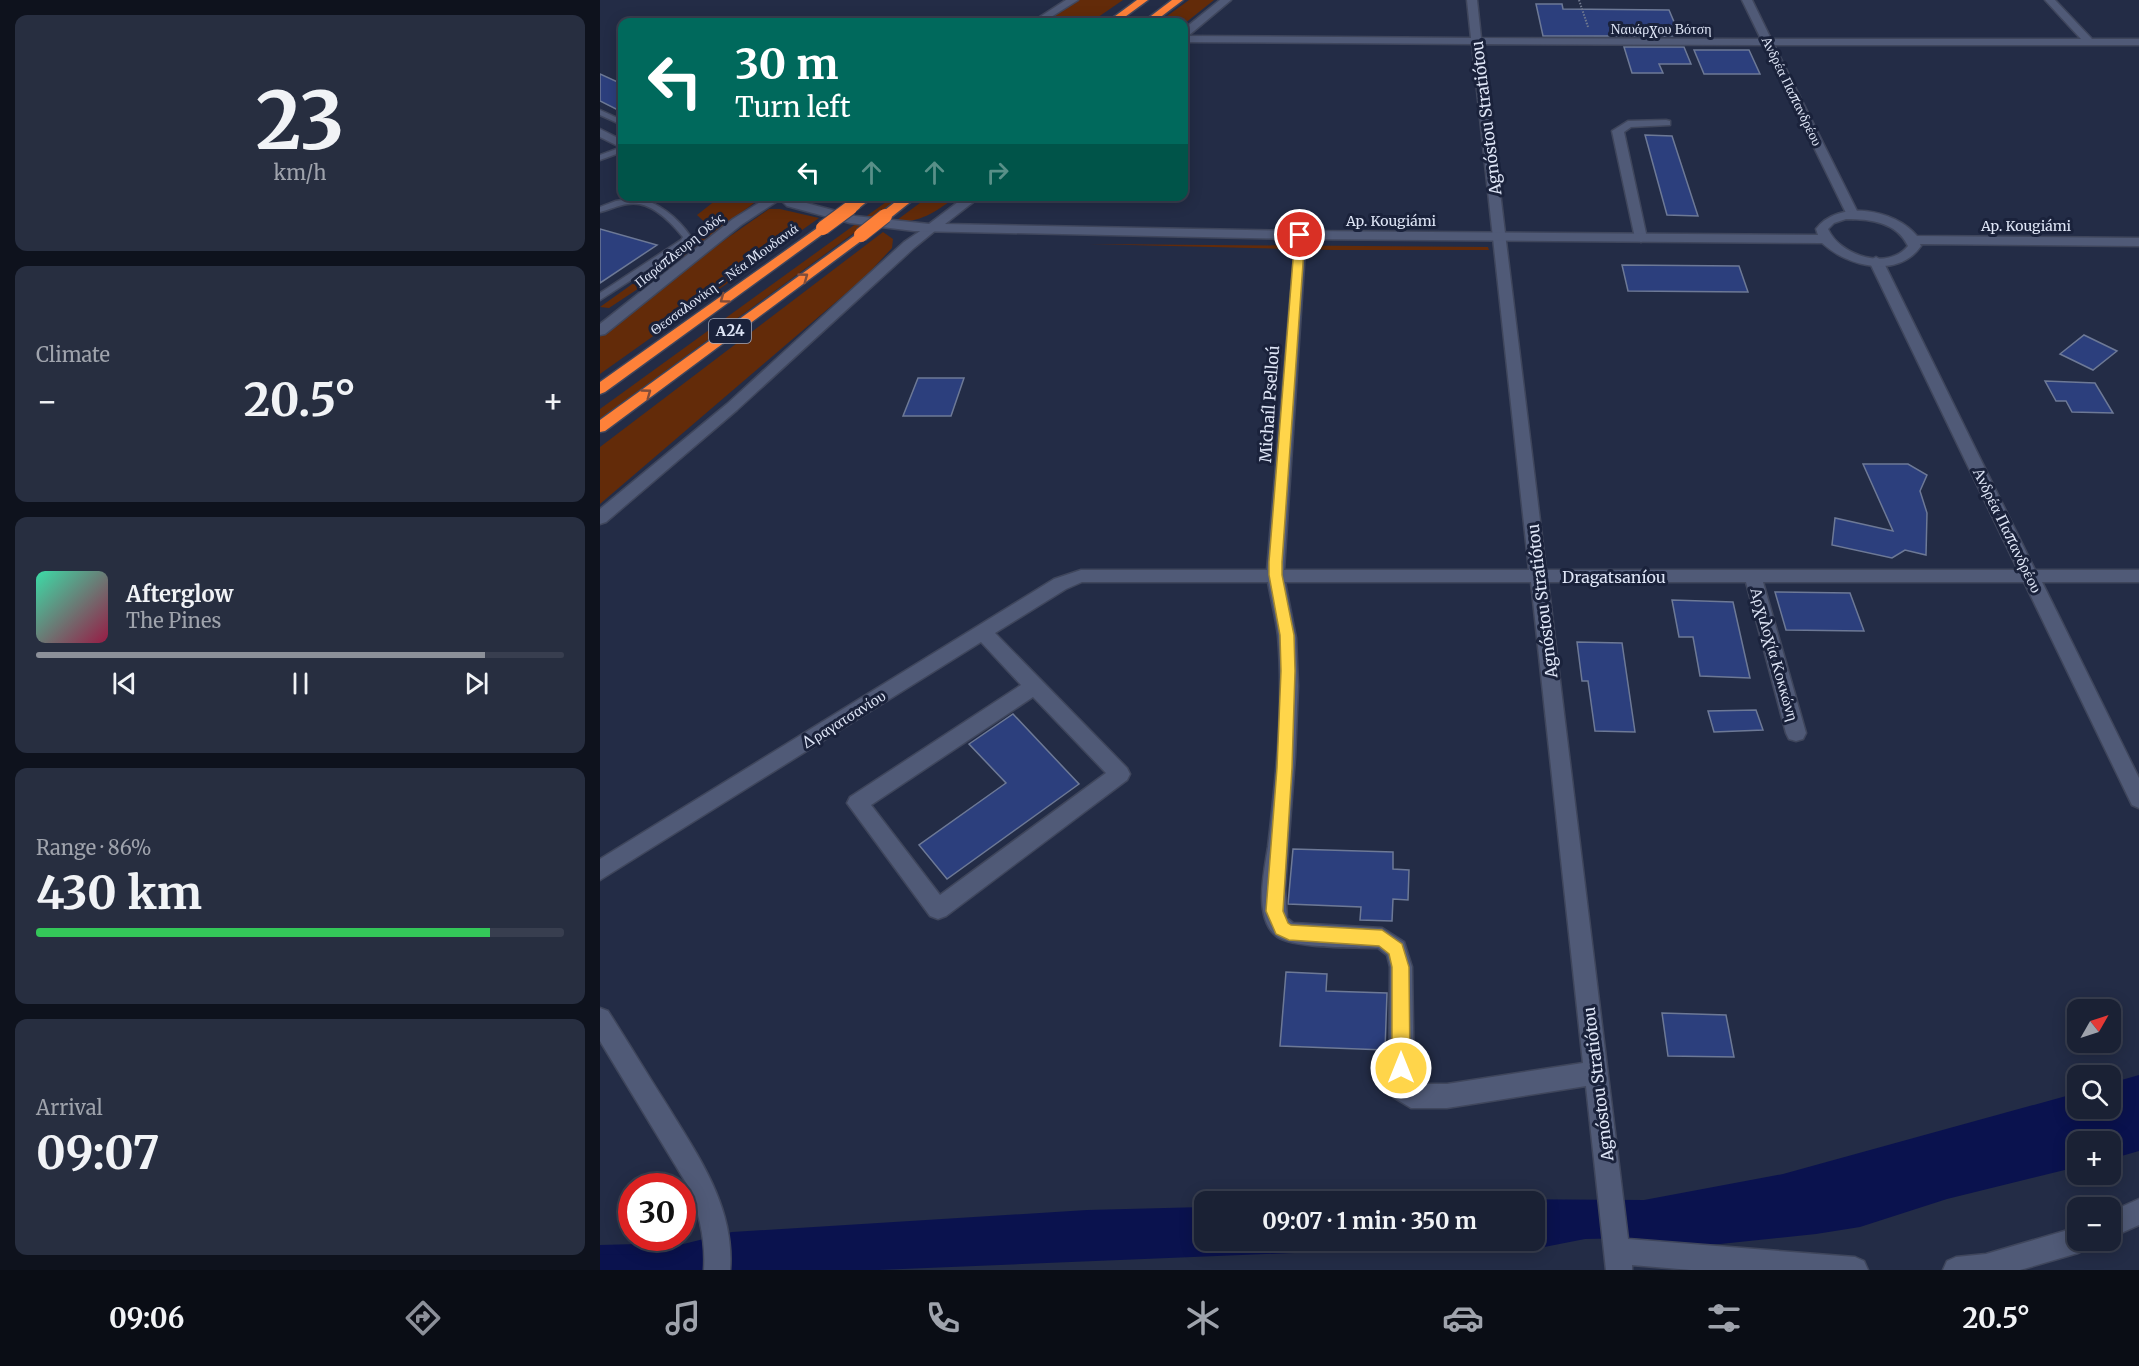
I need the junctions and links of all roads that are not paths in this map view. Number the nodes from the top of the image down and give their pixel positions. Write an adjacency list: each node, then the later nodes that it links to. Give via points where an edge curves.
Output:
1 (1073, 0): 8 (street)
2 (1143, 0): 9 (highway)
3 (1178, 0): 10 (highway)
4 (1226, 0): 11 (street)
5 (1472, 0): 13 (street, Agnóstou Stratiótou)
6 (1747, 0): 16 (street, Ανδρέα Παπανδρέου)
7 (2050, 0): 14 (street)
8 (1044, 18)
9 (1118, 18)
10 (1153, 18)
11 (1188, 31)
12 (1188, 39): 13 (street, Ναυάρχου Βότση)
13 (1477, 41): 16 (street, Ναυάρχου Βότση); 35 (street, Agnóstou Stratiótou)
14 (2089, 42): 15 (street, Ναυάρχου Βότση); 16 (street, Ναυάρχου Βότση)
15 (2139, 42)
16 (1768, 43): 31 (street, Ανδρέα Παπανδρέου)
17 (600, 112): 18 (lane)
18 (618, 121)
19 (1666, 123): 36 (street, via 1628,124 1618,131)
20 (600, 132): 21 (street)
21 (618, 144)
22 (618, 149): 23 (lane)
23 (600, 158)
24 (773, 201): 42 (street, Παράπλευρη Οδός, via 737,222)
25 (788, 201): 32 (street, Ap. Kougiámi, via 854,220)
26 (861, 201): 43 (highway, Θεσσαλονίκη - Νέα Μουδανιά / Α24, one-way to 43, bridge)
27 (905, 201): 44 (highway, Α24, one-way to 27, bridge)
28 (969, 201): 30 (street)
29 (600, 210): 41 (lane, via 626,201 647,201 687,237)
30 (953, 214): 32 (street); 33 (street)
31 (1853, 215): 37 (street, via 1825,224); 38 (street, via 1896,224)
32 (932, 227): 33 (street, Ap. Kougiámi); 45 (street, via 732,407)
33 (974, 229): 34 (street, Ap. Kougiámi)
34 (1300, 235): 35 (street, Ap. Kougiámi); 46 (street, Michaíl Pselloú)
35 (1500, 237): 36 (street, Ap. Kougiámi); 50 (street, Agnóstou Stratiótou)
36 (1641, 238): 37 (street, Ap. Kougiámi)
37 (1824, 239): 40 (street, via 1848,256)
38 (1913, 240): 39 (street, Ap. Kougiámi); 40 (street, via 1915,246 1910,254 1896,260)
39 (2139, 242)
40 (1876, 261): 48 (street, Ανδρέα Παπανδρέου)
41 (600, 297)
42 (600, 331)
43 (600, 389)
44 (600, 427)
45 (600, 518)
46 (1275, 575): 50 (street, Dragatsaníou); 51 (street, Dragatsaníou, via 1081,576 1060,584); 57 (street, Michaíl Pselloú, via 1288,652 1285,768 1275,896 1281,928 1289,933 1382,938 1396,949 1401,967 1401,1089 1405,1094 1461,1094)
47 (1753, 576): 48 (street, Dragatsaníou); 50 (street, Dragatsaníou); 53 (street, Αρχιλοχία Κοκκώνη)
48 (2031, 576): 49 (street, Dragatsaníou); 54 (street, Ανδρέα Παπανδρέου)
49 (2139, 576)
50 (1540, 577): 57 (street, Agnóstou Stratiótou)
51 (982, 632): 52 (street); 55 (street, Δραγατσανίου)
52 (1034, 686): 52 (street, via 1120,774 938,909 857,803)
53 (1796, 733)
54 (2139, 799)
55 (600, 870)
56 (600, 1019): 62 (street, via 697,1176 711,1209)
57 (1596, 1073): 61 (street, Agnóstou Stratiótou)
58 (2139, 1212): 59 (street)
59 (2121, 1220)
60 (2067, 1243): 64 (street, via 1986,1268)
61 (1618, 1261): 63 (street)
62 (717, 1270)
63 (1855, 1270)
64 (1956, 1270)

